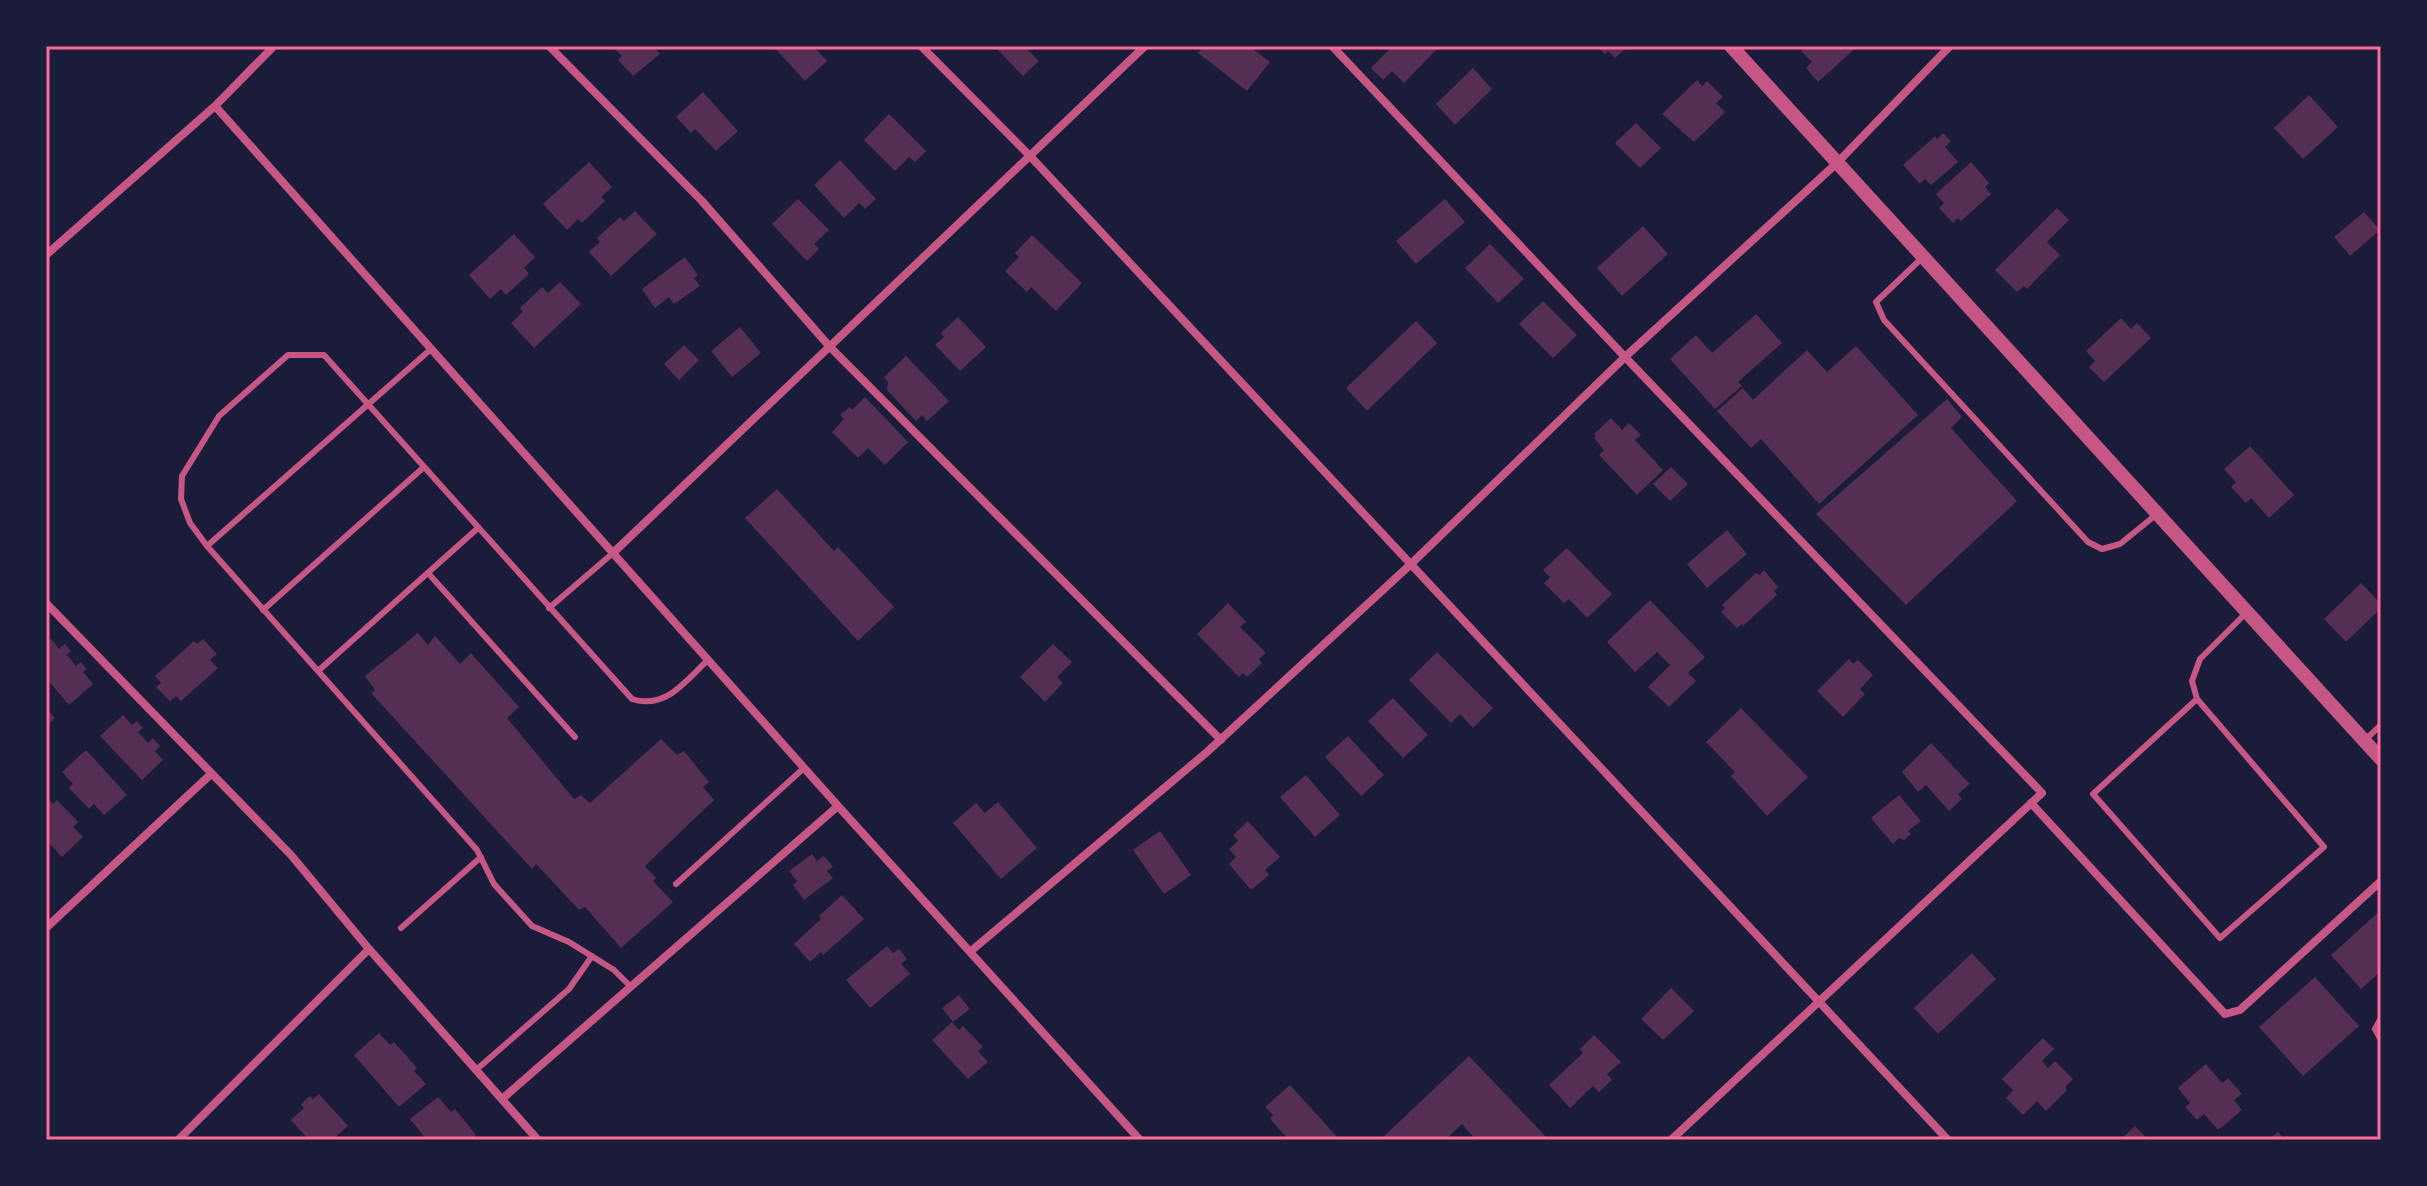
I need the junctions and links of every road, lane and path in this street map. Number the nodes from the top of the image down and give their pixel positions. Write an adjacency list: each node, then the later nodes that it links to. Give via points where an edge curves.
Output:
1 (274, 46): 8 (street)
2 (549, 46): 13 (street, via 701,200)
3 (921, 46): 9 (street)
4 (1145, 46): 9 (street)
5 (1332, 46): 15 (street)
6 (1731, 46): 10 (street)
7 (1950, 46): 10 (street)
8 (215, 106): 11 (street); 14 (street)
9 (1030, 156): 13 (street); 22 (street)
10 (1837, 163): 12 (street); 15 (street)
11 (46, 255)
12 (1923, 257): 18 (street); 18 (lane, via 1876,302 1884,320 1916,355 2088,542 2102,549 2120,544)
13 (830, 347): 21 (street); 33 (street)
14 (431, 349): 16 (lane); 21 (street)
15 (1625, 357): 22 (street); 38 (street, via 2042,793)
16 (368, 404): 17 (lane); 20 (lane); 20 (lane, via 324,355 288,355 219,416 182,476 181,499)
17 (424, 467): 19 (lane); 26 (lane)
18 (2158, 513): 27 (street)
19 (478, 528): 23 (lane); 25 (lane)
20 (207, 546): 26 (lane)
21 (613, 553): 25 (lane); 28 (street)
22 (1411, 564): 33 (street); 49 (street)
23 (428, 573): 29 (lane); 32 (lane)
24 (46, 603): 37 (street)
25 (549, 608): 28 (lane, via 632,699 663,700)
26 (263, 610): 29 (lane)
27 (2247, 611): 30 (lane, via 2200,659 2192,681); 34 (street)
28 (708, 660): 36 (street)
29 (318, 671): 40 (lane)
30 (2197, 699): 30 (lane, via 2324,847 2220,938 2093,794)
31 (2381, 725): 34 (lane)
32 (575, 737)
33 (1221, 740): 46 (street)
34 (2364, 740): 35 (street)
35 (2381, 759)
36 (804, 768): 39 (street); 42 (lane)
37 (211, 774): 43 (street); 45 (street, via 291,855)
38 (2031, 803): 41 (street, via 2225,1014 2240,1010); 49 (street)
39 (838, 806): 46 (street); 48 (street)
40 (481, 857): 44 (lane); 47 (lane, via 494,884 532,926)
41 (2381, 881)
42 (676, 884)
43 (46, 928)
44 (401, 928)
45 (369, 949): 52 (street); 54 (street)
46 (971, 951): 56 (street)
47 (592, 956): 48 (lane); 52 (lane, via 569,989)
48 (631, 987): 53 (street)
49 (1820, 1002): 57 (street); 58 (street)
50 (2381, 1018): 51 (lane, via 2375,1029)
51 (2381, 1040)
52 (476, 1070): 53 (street)
53 (502, 1099): 55 (street)
54 (178, 1140)
55 (538, 1140)
56 (1140, 1140)
57 (1671, 1140)
58 (1948, 1140)

